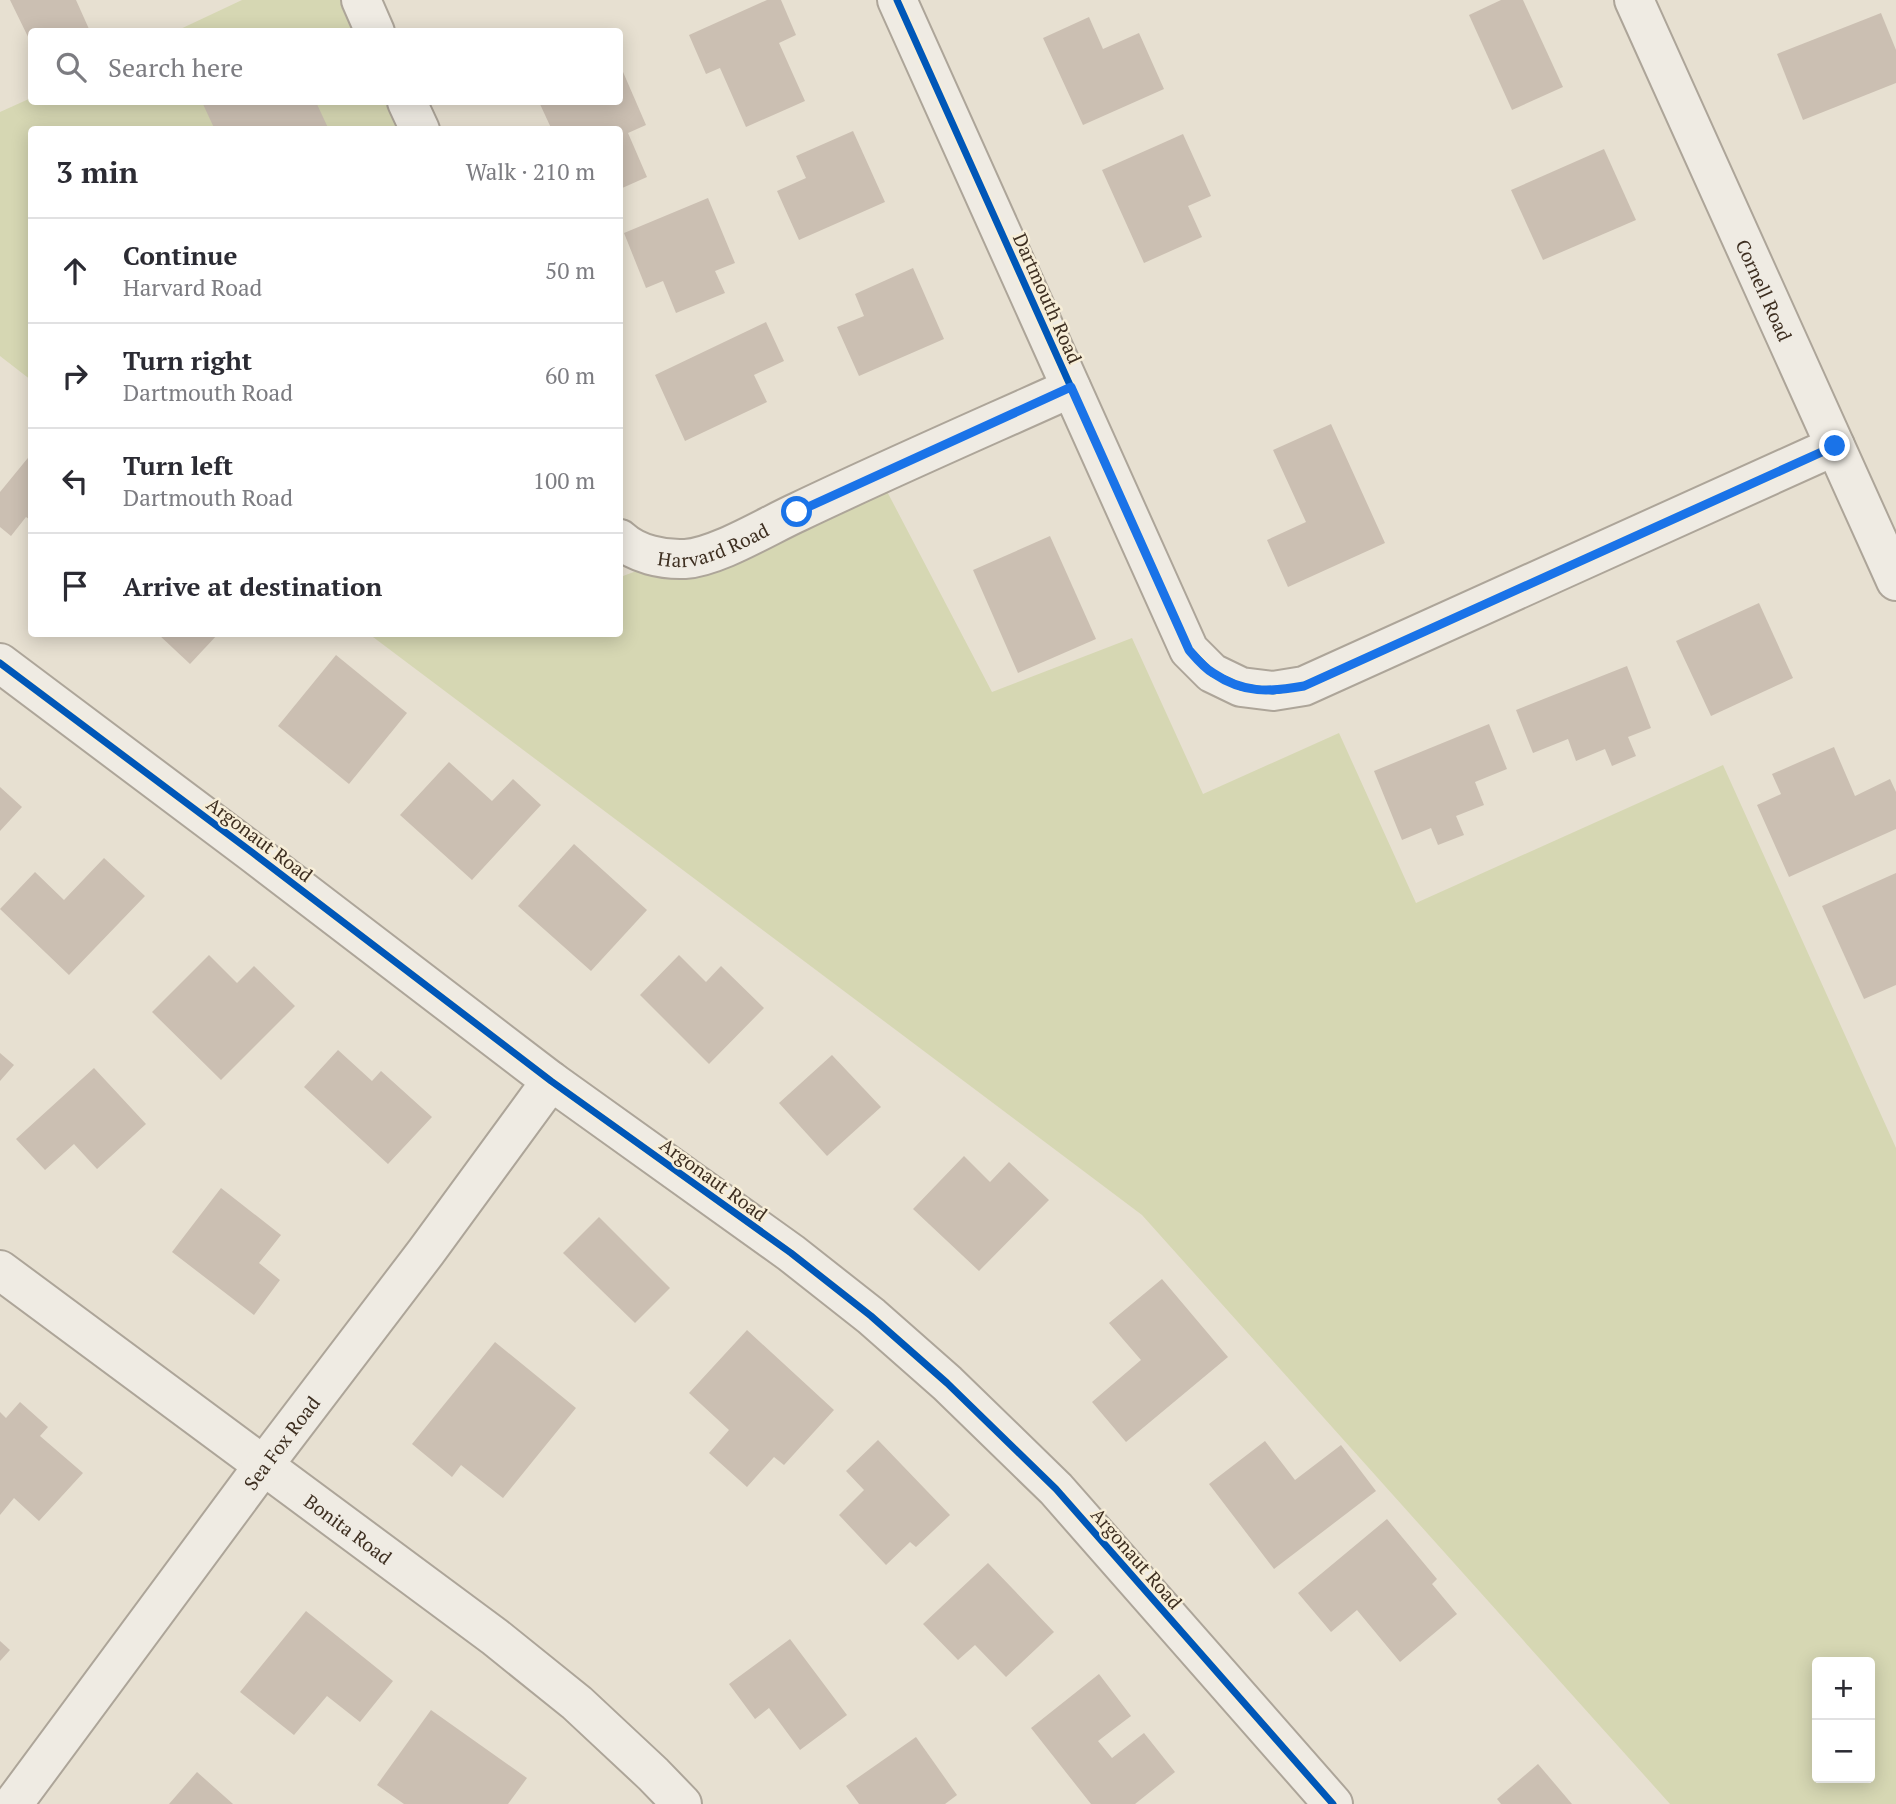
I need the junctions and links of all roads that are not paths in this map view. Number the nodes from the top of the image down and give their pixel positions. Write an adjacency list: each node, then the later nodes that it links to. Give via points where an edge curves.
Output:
1 (361, 0): 4 (street)
2 (897, 0): 7 (street, Dartmouth Road)
3 (1634, 0): 8 (street, Cornell Road)
4 (373, 28)
5 (408, 105): 6 (street)
6 (418, 126)
7 (1071, 387): 8 (street, Dartmouth Road, via 1189,650 1212,673 1241,687 1273,691 1304,686); 9 (street, Harvard Road, via 715,552 685,559 655,557)
8 (1835, 446): 10 (street, Cornell Road)
9 (623, 542)
10 (1896, 581)
11 (0, 663): 12 (street, Argonaut Road)
12 (551, 1082): 14 (street, Sea Fox Road); 17 (street, Argonaut Road, via 790,1253 947,1383 1056,1489)
13 (0, 1270): 14 (street, Bonita Road)
14 (263, 1466): 15 (street, Sea Fox Road); 16 (street, Bonita Road, via 526,1661 577,1703)
15 (13, 1804)
16 (682, 1804)
17 (1333, 1804)

